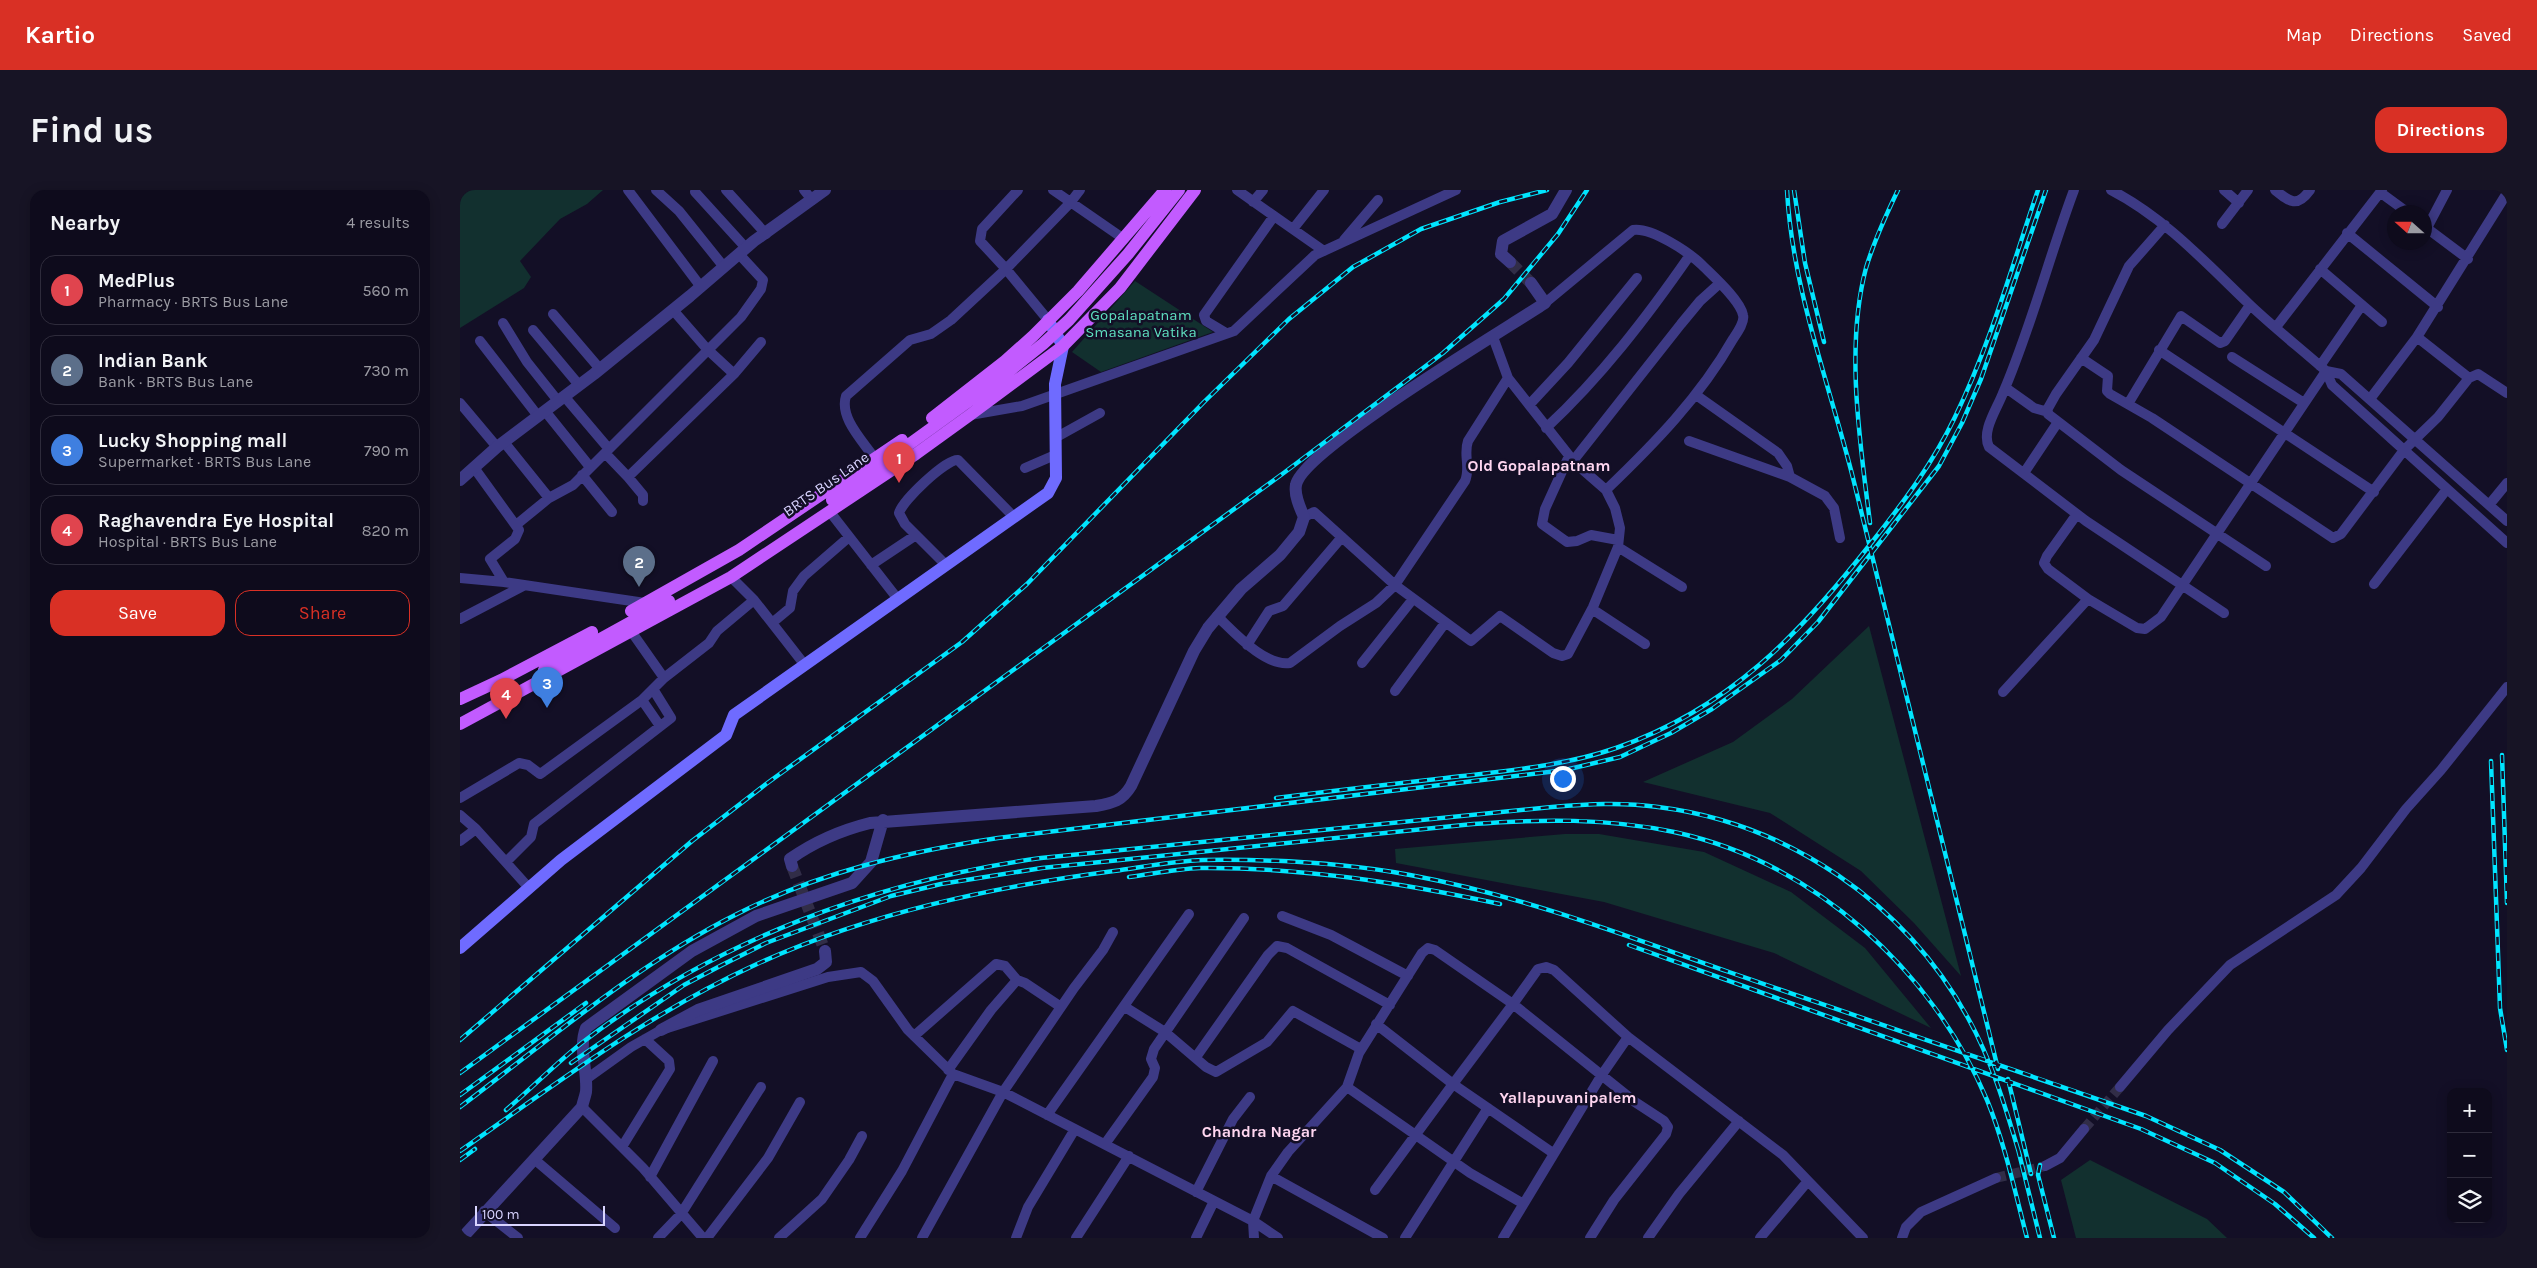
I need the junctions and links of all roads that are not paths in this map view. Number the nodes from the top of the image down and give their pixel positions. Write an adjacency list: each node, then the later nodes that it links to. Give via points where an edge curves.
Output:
1 (628, 190): 54 (street)
2 (656, 190): 48 (street, via 679,211)
3 (726, 190): 39 (street)
4 (825, 190): 27 (street)
5 (1018, 190): 49 (street, via 982,229 979,237 982,246)
6 (1053, 190): 30 (street)
7 (1080, 190): 30 (street)
8 (1165, 190): 41 (main road)
9 (1179, 190): 66 (main road, BRTS Bus Lane, via 1128,254)
10 (1195, 190): 72 (main road, via 1120,288)
11 (1237, 190): 29 (street)
12 (1263, 190): 29 (street)
13 (1324, 190): 37 (street)
14 (1456, 190): 25 (street)
15 (1566, 190): 47 (street, via 1552,214 1503,241 1501,254)
16 (2074, 190): 83 (street)
17 (2111, 190): 36 (street, via 2138,204)
18 (2224, 190): 31 (street)
19 (2248, 190): 31 (street)
20 (2275, 190): 21 (street, via 2288,201 2296,202)
21 (2310, 190)
22 (2447, 190): 34 (street)
23 (2382, 191): 32 (street); 40 (street)
24 (695, 192): 43 (street)
25 (1444, 192): 42 (street)
26 (2507, 193): 46 (street)
27 (808, 195): 39 (street)
28 (1378, 200): 42 (street)
29 (1253, 202): 33 (street)
30 (1070, 203): 41 (street); 49 (street)
31 (2239, 203): 35 (street)
32 (2399, 205)
33 (1274, 216): 37 (street); 67 (street, via 1204,315 1206,322)
34 (2432, 216)
35 (2222, 224)
36 (2166, 225): 56 (street); 76 (street, via 2129,266 2106,317)
37 (1293, 229): 44 (street)
38 (2432, 232): 46 (street)
39 (766, 234): 43 (street)
40 (2347, 234): 50 (street); 58 (street)
41 (1124, 239): 61 (main road)
42 (1342, 243): 44 (street)
43 (742, 251): 48 (street); 73 (street, via 763,284 741,317)
44 (1324, 251): 67 (street, via 1315,255 1234,331)
45 (1690, 255): 53 (street); 55 (street, via 1653,233 1633,230); 98 (street, via 1601,372)
46 (2468, 259): 58 (street)
47 (1510, 262)
48 (724, 267): 54 (street)
49 (1006, 269): 61 (street); 107 (street, via 951,320 931,334 910,340 846,396 846,415)
50 (2320, 270): 57 (street); 64 (street)
51 (1637, 278): 91 (street)
52 (1532, 283): 55 (street)
53 (1720, 283): 86 (street, via 1741,310 1743,320); 108 (street, via 1700,301)
54 (701, 287): 59 (street)
55 (1545, 302): 68 (street)
56 (2250, 305): 64 (street); 74 (street, via 2225,341 2218,342 2181,316)
57 (2362, 306): 62 (street); 77 (street)
58 (2438, 307): 69 (street)
59 (673, 310): 73 (street); 78 (street)
60 (553, 314): 78 (street)
61 (1048, 320): 66 (main road); 107 (main road, via 1005,361 920,428)
62 (2382, 322)
63 (503, 323): 87 (street, via 527,362)
64 (2276, 327): 77 (street)
65 (533, 330): 82 (street)
66 (1056, 332): 72 (main road); 173 (main road, BRTS Bus Lane, via 998,380 806,519 748,557 704,584 631,620)
67 (1226, 333): 85 (street)
68 (1493, 337): 80 (street); 129 (street, via 1361,421 1302,472 1296,485)
69 (2417, 337): 81 (street); 88 (street)
70 (480, 341): 95 (street)
71 (761, 342): 79 (street)
72 (1063, 346): 85 (main road); 96 (main road)
73 (707, 350): 79 (street); 105 (street)
74 (2159, 350): 92 (street); 99 (street)
75 (2232, 357): 90 (street)
76 (2081, 358): 92 (street, via 2108,376 2108,391); 93 (street, via 2056,394)
77 (2323, 368): 88 (street, via 2340,374); 90 (street); 104 (street, via 2332,385)
78 (600, 369): 82 (street)
79 (734, 374): 114 (street)
80 (1508, 378): 91 (street); 146 (street, via 1468,440 1465,452 1469,468 1465,481)
81 (2468, 378): 84 (street, via 2478,374); 101 (street, via 2438,417)
82 (579, 385): 87 (street)
83 (2006, 388): 93 (street, via 2034,408); 112 (street, via 1988,430 1987,443 1989,448)
84 (2507, 393)
85 (1055, 394): 96 (street, via 1022,406); 100 (main road)
86 (1696, 395): 115 (street, via 1778,453); 120 (street)
87 (561, 399): 95 (street); 105 (street)
88 (2370, 399): 101 (street)
89 (460, 402): 103 (street)
90 (2304, 403): 99 (street)
91 (1530, 404): 98 (street)
92 (2128, 404): 117 (street)
93 (2048, 412): 97 (street)
94 (1100, 413): 100 (street)
95 (541, 414): 103 (street); 109 (street)
96 (970, 415): 126 (main road)
97 (2058, 422): 112 (street); 132 (street, via 2121,470)
98 (1546, 428): 108 (street)
99 (2284, 432): 117 (street); 121 (street)
100 (1055, 438): 106 (main road)
101 (2414, 440): 104 (street); 124 (street)
102 (1689, 441): 115 (street)
103 (500, 445): 111 (street); 122 (street)
104 (2404, 450): 119 (street); 121 (street)
105 (607, 451): 109 (street); 114 (street)
106 (1055, 455): 110 (street); 128 (main road, via 1056,478 1052,489)
107 (875, 458): 154 (main road, via 740,550)
108 (1571, 458): 120 (street); 137 (street, via 1545,509 1542,524 1567,542 1591,535)
109 (590, 467): 113 (street)
110 (1025, 468)
111 (475, 469): 116 (street); 131 (street)
112 (2024, 473): 127 (street)
113 (582, 476): 122 (street); 125 (street)
114 (628, 477): 123 (street)
115 (1790, 478): 136 (street, via 1831,501)
116 (460, 480)
117 (2251, 482): 121 (street, via 2333,538 2342,534); 132 (street)
118 (2507, 483): 124 (street)
119 (2447, 489): 138 (street); 145 (street)
120 (1606, 490): 137 (street, via 1620,528)
121 (2374, 492)
122 (549, 498): 131 (street)
123 (643, 501)
124 (2489, 505): 130 (street)
125 (612, 512)
126 (830, 512): 134 (street); 142 (main road)
127 (2077, 514): 148 (street); 152 (street, via 2044,563)
128 (1013, 516): 133 (street, via 958,460 953,460 923,484 899,510 901,519); 139 (main road)
129 (1304, 517): 135 (street, via 1314,512); 157 (street, via 1299,532 1280,555 1241,589)
130 (2507, 521)
131 (516, 525): 144 (street, via 517,536 490,558)
132 (2217, 534): 141 (street); 148 (street)
133 (916, 535): 139 (street); 140 (street)
134 (849, 536): 140 (street); 159 (street, via 804,576 793,591 790,608)
135 (1342, 538): 146 (street); 163 (street, via 1283,606 1269,611)
136 (1840, 538)
137 (1618, 543): 149 (street); 155 (street)
138 (2507, 543)
139 (945, 564): 150 (main road)
140 (871, 565): 150 (street)
141 (2266, 566)
142 (731, 577): 153 (street); 161 (main road)
143 (460, 578): 144 (street)
144 (504, 582): 147 (street)
145 (2374, 584)
146 (1395, 585): 151 (street); 163 (street, via 1376,603 1290,663 1276,662)
147 (523, 586): 154 (street); 158 (street)
148 (2182, 586): 152 (street, via 2161,617 2145,629 2126,622); 156 (street)
149 (1682, 587)
150 (897, 598): 165 (main road)
151 (1413, 598): 160 (street); 164 (street)
152 (2088, 599): 170 (street)
153 (754, 600): 159 (street); 166 (street, via 717,631 709,643)
154 (645, 603): 171 (main road)
155 (1592, 609): 160 (street, via 1572,649 1562,656 1500,616 1474,641); 162 (street)
156 (2224, 613)
157 (1217, 616): 163 (street); 178 (street, via 1194,651 1123,798 1096,806 903,822)
158 (460, 619)
159 (772, 623): 165 (street)
160 (1445, 623): 169 (street)
161 (631, 631): 166 (street); 174 (main road)
162 (1645, 644)
163 (1247, 645)
164 (1362, 663)
165 (804, 664): 183 (main road, via 734,715 726,735)
166 (664, 678): 168 (street)
167 (2507, 687): 211 (street, via 2336,895 2230,966 2168,1030)
168 (652, 689): 172 (street); 175 (street, via 671,718)
169 (1395, 690)
170 (2003, 692)
171 (460, 699)
172 (642, 700): 175 (street); 176 (street, via 540,774 520,763)
173 (460, 715)
174 (460, 724)
175 (660, 726): 181 (street, via 534,824 530,837)
176 (460, 798)
177 (460, 815): 179 (street)
178 (883, 820): 182 (street, via 850,828 811,846 790,859); 207 (street, via 871,862 852,883 756,916 692,951 592,1023 584,1035)
179 (476, 829): 180 (street); 181 (street)
180 (460, 841)
181 (507, 861): 183 (street)
182 (792, 866)
183 (529, 888): 188 (main road)
184 (1189, 914): 195 (street)
185 (1282, 916): 190 (street, via 1331,935)
186 (1244, 918): 198 (street)
187 (1113, 932): 194 (street)
188 (460, 948)
189 (825, 951): 197 (street, via 826,962 817,969 698,1010)
190 (1408, 976): 192 (street, via 1422,953 1431,948); 193 (street)
191 (1017, 980): 194 (street); 199 (street, via 1005,966 996,964); 205 (street, via 997,1003)
192 (1513, 1004): 200 (street, via 1538,969 1546,967 1554,970); 206 (street); 208 (street)
193 (1390, 1005): 196 (street); 203 (street, via 1287,948 1277,946)
194 (1061, 1007): 212 (street)
195 (1125, 1007): 198 (street); 217 (street)
196 (1376, 1024): 202 (street); 208 (street)
197 (661, 1030): 199 (street, via 828,977 857,971 865,973 873,981); 201 (street)
198 (1165, 1032): 203 (street); 223 (street, via 1151,1056 1155,1068 1153,1077)
199 (914, 1036): 205 (street)
200 (1628, 1037): 206 (street); 218 (street)
201 (645, 1039): 207 (street); 224 (street, via 669,1061 670,1069)
202 (1361, 1049): 203 (street, via 1294,1011 1267,1042 1216,1072); 210 (street)
203 (1196, 1057)
204 (713, 1061): 231 (street)
205 (950, 1072): 212 (street); 247 (street, via 902,1171)
206 (1601, 1076): 225 (street); 257 (street, via 1664,1121 1668,1130 1614,1200)
207 (585, 1080): 215 (street)
208 (1453, 1084): 216 (street); 221 (street)
209 (761, 1087): 239 (street)
210 (1347, 1087): 221 (street); 230 (street, via 1288,1152)
211 (2120, 1087)
212 (1003, 1092): 217 (street); 248 (street)
213 (1250, 1096): 235 (street, via 1233,1119)
214 (800, 1102): 245 (street, via 768,1158)
215 (582, 1107): 224 (street); 227 (street)
216 (1488, 1108): 225 (street); 228 (street)
217 (1047, 1115): 219 (street)
218 (1739, 1122): 233 (street, via 1783,1154); 258 (street, via 1679,1194)
219 (1075, 1129): 223 (street); 249 (street, via 1028,1207)
220 (2084, 1129): 229 (street, via 2060,1158)
221 (1417, 1134): 228 (street); 234 (street)
222 (862, 1136): 246 (street, via 822,1199)
223 (1105, 1144): 226 (street)
224 (622, 1146): 231 (street)
225 (1553, 1153): 237 (street)
226 (1129, 1156): 235 (street); 250 (street)
227 (534, 1159): 238 (street); 241 (street)
228 (1454, 1160): 237 (street); 255 (street)
229 (2045, 1166)
230 (1271, 1176): 240 (street); 254 (street)
231 (650, 1177): 239 (street)
232 (1996, 1178): 261 (street, via 1921,1212 1906,1227)
233 (1808, 1181): 259 (street); 260 (street)
234 (1375, 1190)
235 (1196, 1192): 236 (street)
236 (1214, 1201): 240 (street); 251 (street)
237 (1522, 1203): 256 (street)
238 (484, 1211): 242 (street); 243 (street)
239 (681, 1214): 244 (street); 245 (street)
240 (1253, 1221): 252 (street); 253 (street)
241 (616, 1228)
242 (462, 1238)
243 (518, 1238)
244 (658, 1238)
245 (705, 1238)
246 (779, 1238)
247 (860, 1238)
248 (922, 1238)
249 (1016, 1238)
250 (1076, 1238)
251 (1196, 1238)
252 (1254, 1238)
253 (1278, 1238)
254 (1383, 1238)
255 (1405, 1238)
256 (1502, 1238)
257 (1590, 1238)
258 (1648, 1238)
259 (1760, 1238)
260 (1863, 1238)
261 (1902, 1238)

